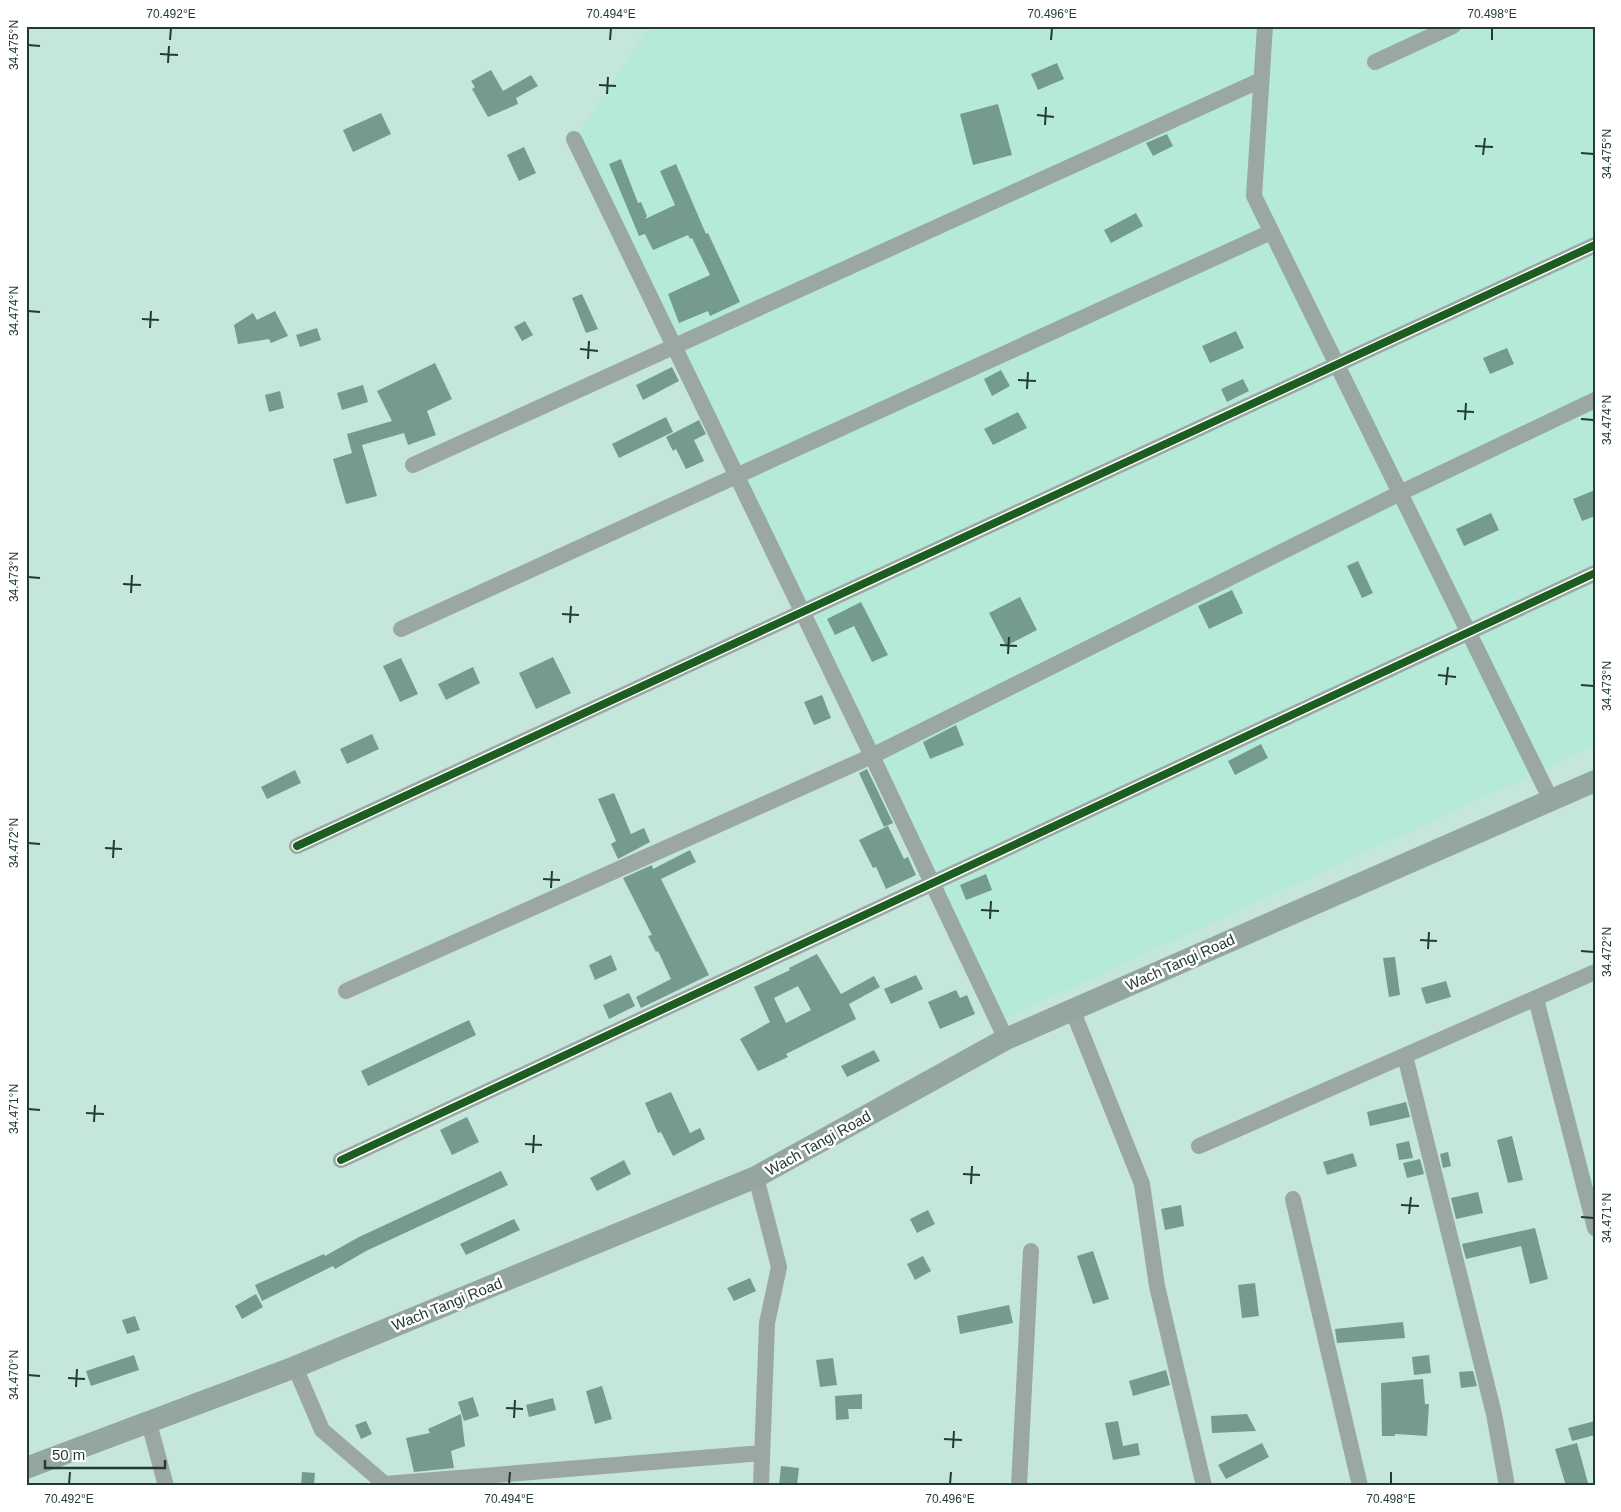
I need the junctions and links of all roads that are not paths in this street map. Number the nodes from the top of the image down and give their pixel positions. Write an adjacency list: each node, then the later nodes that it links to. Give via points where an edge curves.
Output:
1 (1264, 26): 4 (street)
2 (1452, 26): 3 (street)
3 (1375, 62)
4 (1261, 80): 6 (street, via 1254,196); 8 (street)
5 (574, 139): 8 (street)
6 (1271, 232): 9 (street); 12 (street)
7 (1595, 245): 9 (street)
8 (674, 346): 11 (street); 12 (street)
9 (1337, 365): 13 (street); 15 (street)
10 (1595, 400): 13 (street)
11 (413, 465)
12 (736, 476): 15 (street); 16 (street)
13 (1400, 493): 17 (street); 18 (street)
14 (1595, 573): 17 (street)
15 (802, 613): 18 (street); 21 (street)
16 (401, 629)
17 (1469, 632): 20 (street); 22 (street)
18 (872, 756): 22 (street); 24 (street)
19 (1595, 781): 20 (main road, Wach Tangi Road)
20 (1552, 800): 26 (main road, Wach Tangi Road)
21 (297, 846)
22 (932, 883): 27 (street); 30 (street)
23 (1595, 972): 25 (street)
24 (346, 991)
25 (1536, 998): 28 (street); 33 (street)
26 (1072, 1010): 27 (main road, Wach Tangi Road); 43 (street, via 1142,1184 1157,1286)
27 (1006, 1039): 31 (main road, Wach Tangi Road)
28 (1405, 1056): 29 (street); 45 (street, via 1494,1414)
29 (1199, 1146)
30 (341, 1160)
31 (756, 1177): 35 (main road, Wach Tangi Road); 37 (street, via 779,1267 767,1323)
32 (1293, 1199): 44 (street)
33 (1595, 1228)
34 (1031, 1251): 42 (street)
35 (295, 1367): 36 (main road, Wach Tangi Road); 39 (street, via 322,1430)
36 (149, 1423): 38 (main road, Wach Tangi Road); 40 (street)
37 (762, 1453): 39 (street); 41 (street)
38 (26, 1468)
39 (386, 1485)
40 (166, 1486)
41 (761, 1486)
42 (1019, 1486)
43 (1204, 1486)
44 (1360, 1486)
45 (1507, 1486)

